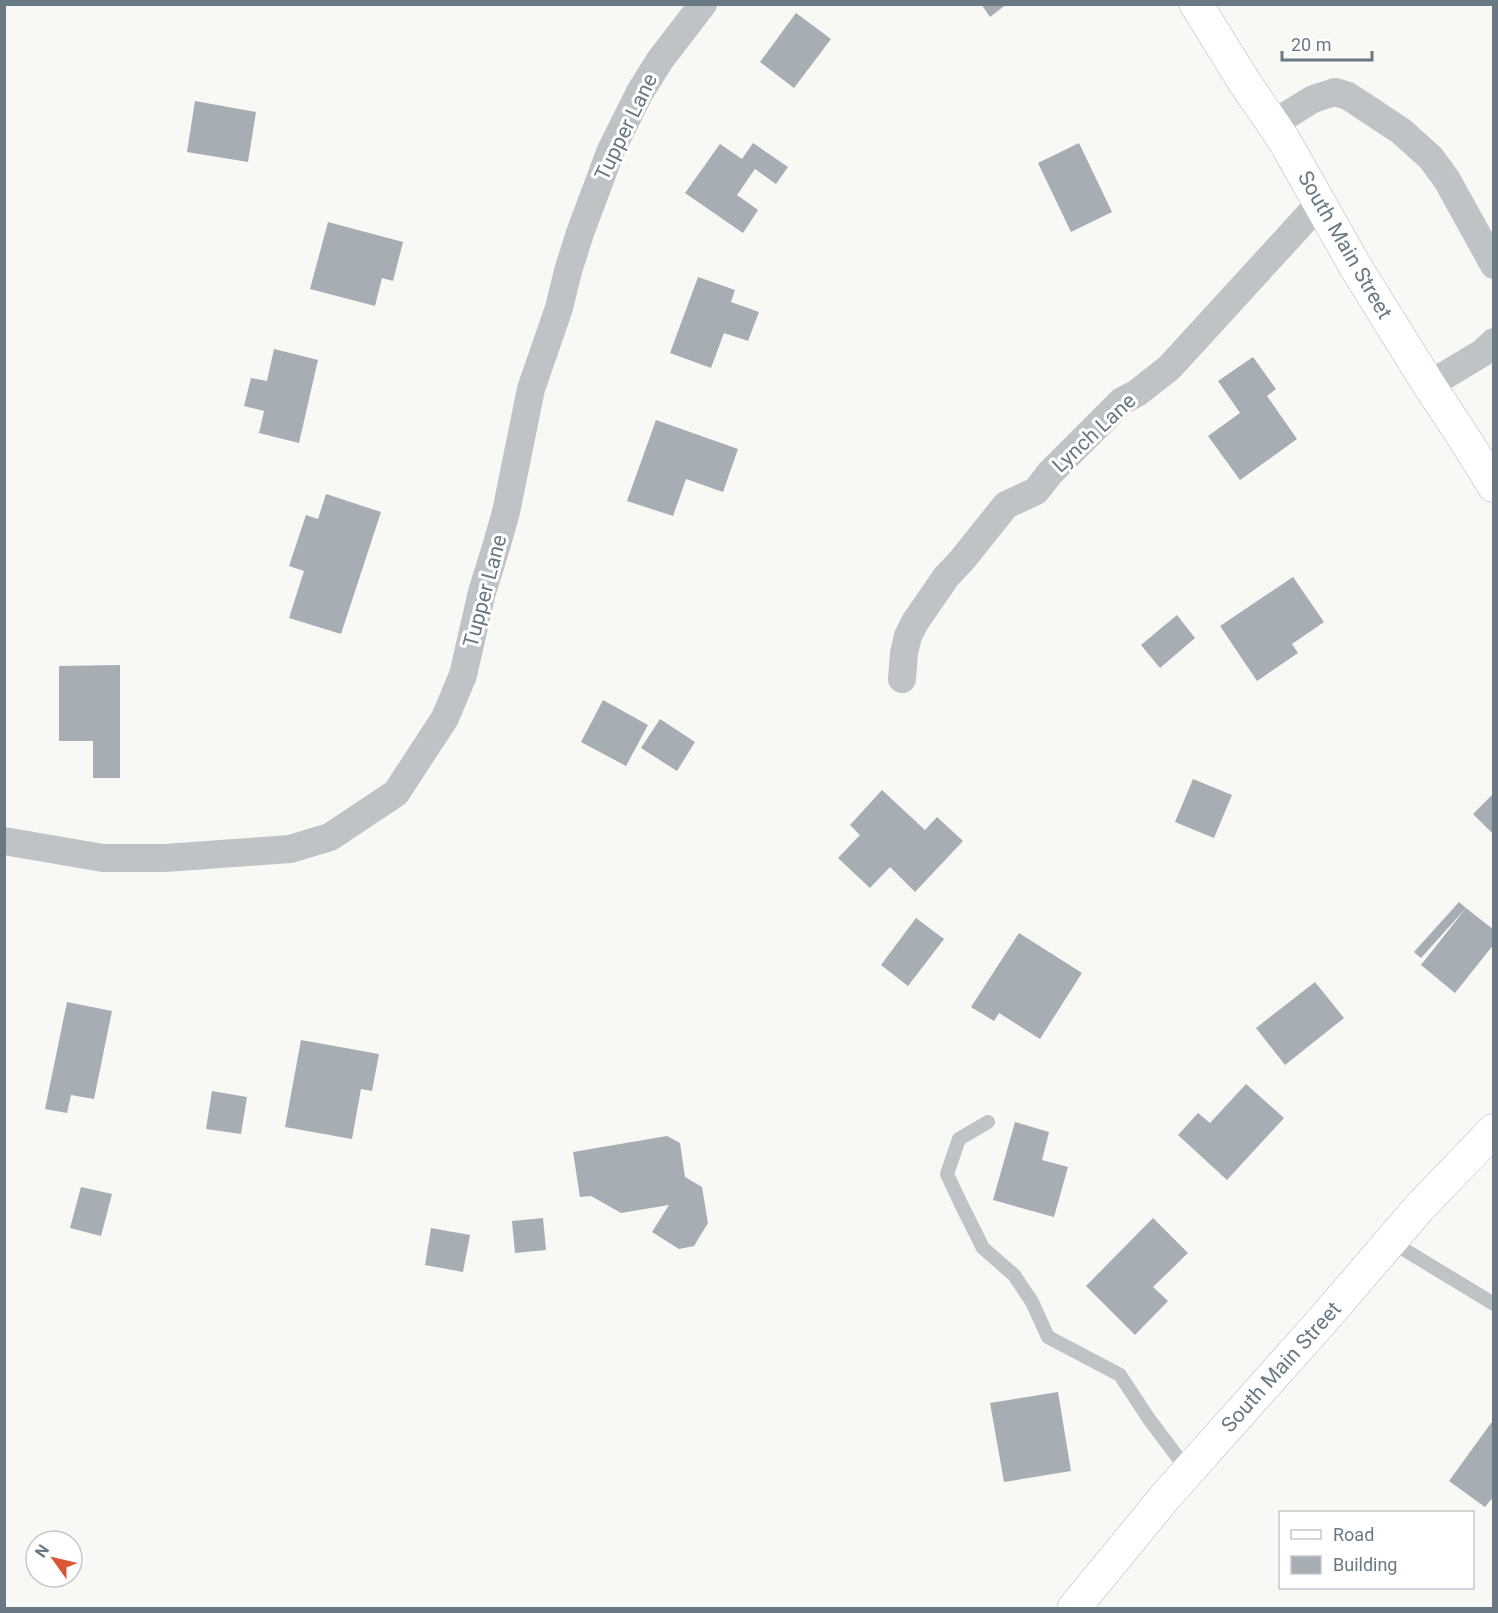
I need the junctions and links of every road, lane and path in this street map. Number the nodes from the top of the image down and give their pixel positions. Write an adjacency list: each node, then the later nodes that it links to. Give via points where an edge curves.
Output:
1 (703, 4): 10 (street, Tupper Lane, via 660,60 611,150 531,389 506,512 463,675 445,718 396,793 330,837 290,849 103,858)
2 (1196, 4): 3 (main road, South Main Street)
3 (1273, 124): 4 (main road, South Main Street); 5 (street, via 1313,99 1335,92 1348,96 1401,131 1431,158)
4 (1320, 203): 7 (main road, South Main Street); 9 (street, Lynch Lane, via 1169,368 1122,401 1036,491 1006,505 946,576 915,622 904,653)
5 (1494, 265)
6 (1494, 342): 7 (street)
7 (1429, 385): 8 (main road, South Main Street)
8 (1494, 486)
9 (902, 679)
10 (4, 841)
11 (988, 1122): 15 (lane, via 959,1139 947,1174 983,1248 1014,1275 1048,1337 1120,1375)
12 (1494, 1130): 13 (main road, South Main Street)
13 (1390, 1241): 14 (lane); 15 (main road, South Main Street)
14 (1494, 1304)
15 (1188, 1471): 16 (main road, South Main Street)
16 (1074, 1608)

